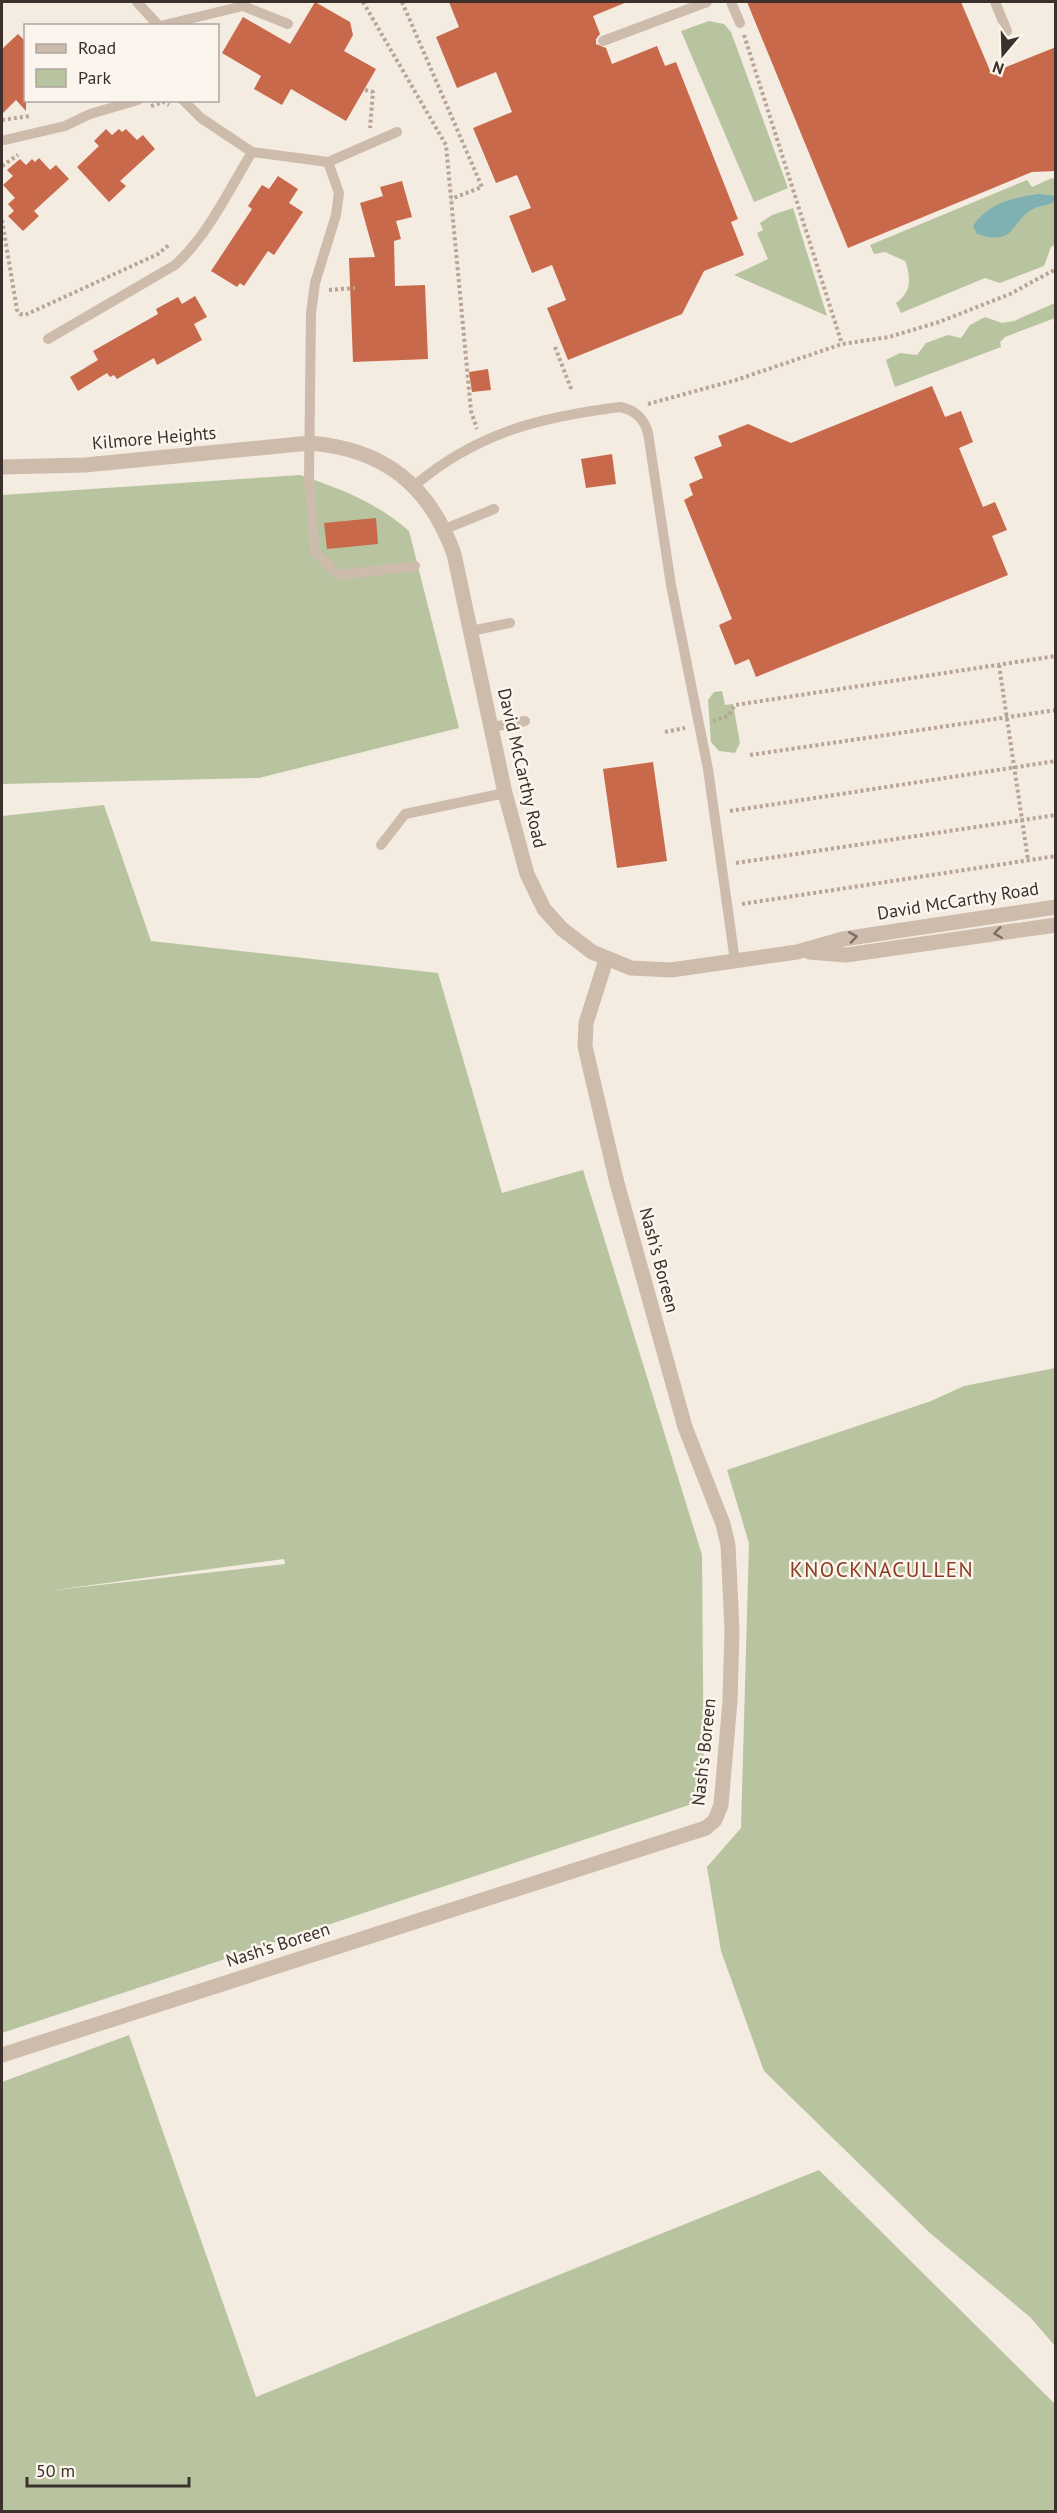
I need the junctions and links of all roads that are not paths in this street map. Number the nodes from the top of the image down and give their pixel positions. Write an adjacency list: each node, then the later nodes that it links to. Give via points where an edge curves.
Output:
1 (137, 2): 6 (lane)
2 (707, 2): 10 (lane)
3 (731, 2): 5 (lane)
4 (995, 2): 9 (lane)
5 (740, 23)
6 (157, 24)
7 (167, 24): 8 (lane, via 243,6)
8 (288, 24)
9 (1007, 31)
10 (603, 41)
11 (185, 102): 15 (lane, via 201,118)
12 (139, 105): 14 (lane, via 90,114 65,126)
13 (397, 132): 16 (lane)
14 (5, 140)
15 (252, 152): 16 (lane); 17 (lane, via 222,204 176,265)
16 (328, 162): 18 (lane, via 339,194 311,313)
17 (48, 339)
18 (310, 443): 19 (street, Kilmore Heights, via 85,465); 20 (street, David McCarthy Road, via 362,453); 23 (lane, via 315,552 338,575)
19 (2, 467)
20 (415, 485): 22 (street, David McCarthy Road); 34 (lane, via 481,442 541,419 620,407 630,409 642,419 648,433 671,585 700,725)
21 (494, 509): 22 (lane)
22 (445, 529): 25 (street, David McCarthy Road)
23 (415, 566)
24 (510, 623): 25 (lane)
25 (471, 631): 27 (street, David McCarthy Road)
26 (525, 721): 27 (lane)
27 (492, 727): 28 (street, David McCarthy Road)
28 (505, 793): 29 (lane, via 405,814); 33 (street, David McCarthy Road, via 527,874 544,909 562,929)
29 (381, 844)
30 (1056, 906): 32 (street, David McCarthy Road, one-way to 30, via 843,939)
31 (1056, 925): 32 (street, David McCarthy Road, one-way to 32, via 846,955)
32 (797, 952): 34 (street, David McCarthy Road)
33 (606, 960): 34 (street, David McCarthy Road, via 648,971); 35 (street, Nash's Boreen, via 586,1023 585,1046 617,1183 681,1416 723,1524 730,1565 730,1701 721,1806 715,1820 694,1832)
34 (735, 961)
35 (2, 2055)

